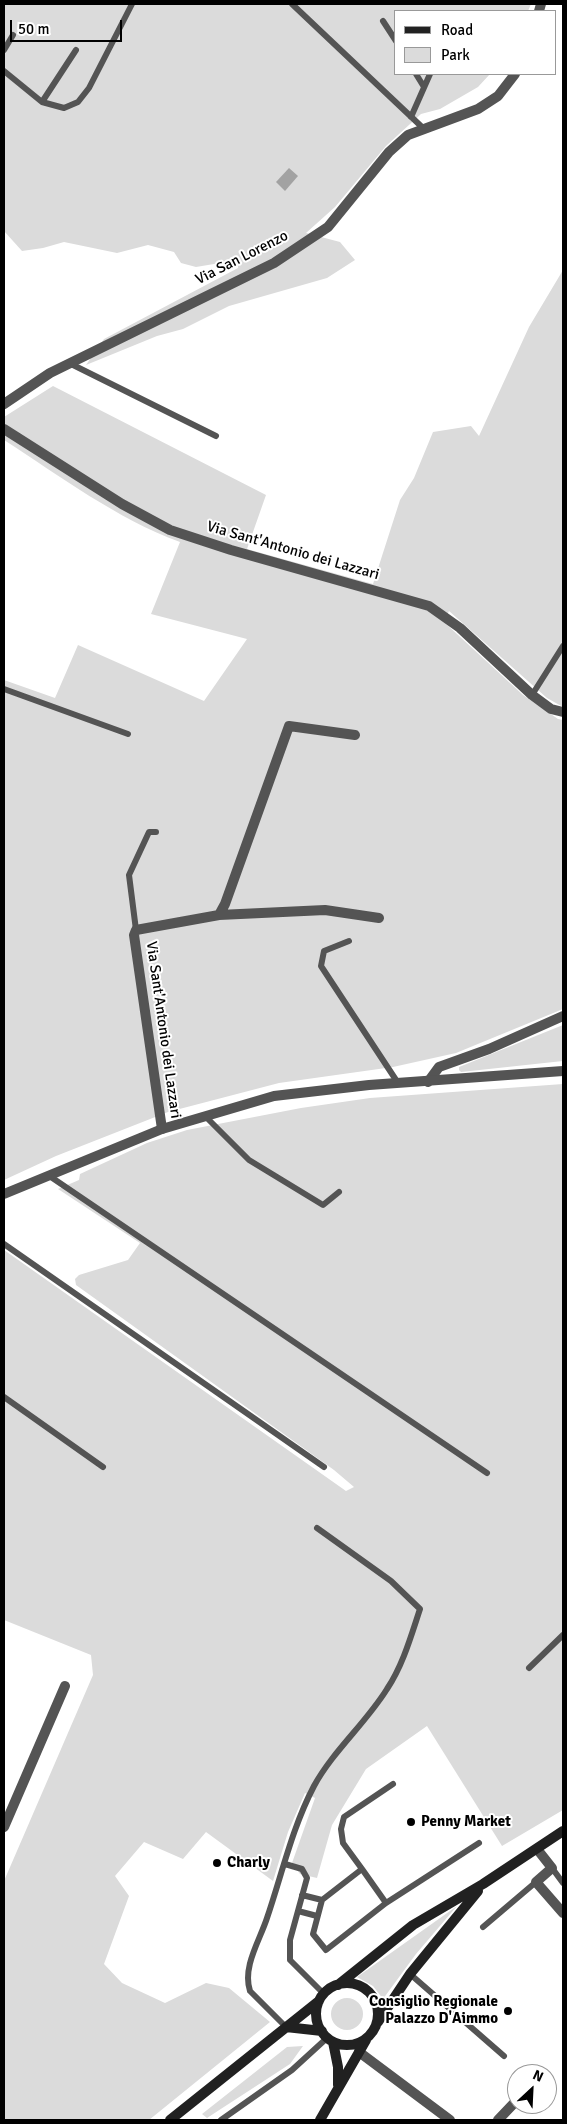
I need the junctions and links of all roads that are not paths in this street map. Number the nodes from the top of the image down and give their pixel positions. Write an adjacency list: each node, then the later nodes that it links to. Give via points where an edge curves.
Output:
1 (132, 4): 13 (lane, via 89,88 78,102 64,108)
2 (292, 4): 14 (lane)
3 (383, 21): 5 (lane)
4 (13, 35): 6 (lane)
5 (394, 39)
6 (4, 50)
7 (76, 50): 13 (lane)
8 (4, 72): 13 (lane)
9 (417, 75): 12 (lane)
10 (430, 75): 12 (lane)
11 (514, 75): 15 (street, Via San Lorenzo, via 498,96 478,109)
12 (424, 87): 14 (lane)
13 (42, 102)
14 (411, 117): 15 (lane)
15 (423, 128): 16 (street, Via San Lorenzo, via 408,135 389,152 328,227 274,262)
16 (69, 364): 17 (street, Via San Lorenzo); 19 (lane)
17 (4, 404)
18 (4, 429): 22 (street, Via Sant'Antonio dei Lazzari, via 122,504 170,530 429,606 460,628)
19 (216, 436)
20 (563, 646): 22 (lane)
21 (4, 689): 24 (lane)
22 (532, 695): 23 (street, Via Sant'Antonio dei Lazzari, via 551,709)
23 (563, 712)
24 (128, 734)
25 (355, 735): 27 (street, via 289,726 226,904)
26 (156, 832): 29 (lane, via 148,832 129,875)
27 (219, 915): 28 (street, Via Sant'Antonio dei Lazzari, via 326,910); 29 (street, Via Sant'Antonio dei Lazzari)
28 (379, 918)
29 (136, 930): 36 (street, Via Sant'Antonio dei Lazzari, via 134,935)
30 (349, 941): 34 (lane, via 324,951 321,966)
31 (563, 1016): 33 (street, via 439,1067)
32 (563, 1071): 33 (street, Via Sant'Antonio dei Lazzari)
33 (428, 1082): 34 (street, Via Sant'Antonio dei Lazzari)
34 (398, 1083): 35 (street, Via Sant'Antonio dei Lazzari, via 274,1096)
35 (205, 1116): 36 (street, Via Sant'Antonio dei Lazzari); 38 (lane, via 249,1160 323,1204)
36 (162, 1129): 37 (street, Via Sant'Antonio dei Lazzari)
37 (48, 1175): 39 (street, Via Sant'Antonio dei Lazzari); 44 (lane)
38 (339, 1192)
39 (4, 1194)
40 (4, 1244): 43 (lane)
41 (4, 1397): 42 (lane)
42 (103, 1467)
43 (324, 1467)
44 (487, 1473)
45 (317, 1528): 54 (lane, via 390,1581 420,1609 408,1646 387,1689 315,1785 293,1834)
46 (563, 1635): 47 (lane)
47 (529, 1668)
48 (65, 1686): 50 (street)
49 (393, 1784): 56 (lane, via 344,1818 341,1829 343,1842)
50 (4, 1827)
51 (563, 1831): 53 (main road)
52 (479, 1843): 62 (lane)
53 (537, 1849): 55 (street); 59 (main road)
54 (285, 1864): 60 (lane, via 306,1873); 71 (lane, via 250,1965 248,1983 250,1990)
55 (552, 1868): 57 (street); 58 (lane)
56 (362, 1869): 61 (lane); 62 (lane)
57 (536, 1882): 64 (street); 66 (lane)
58 (563, 1883)
59 (483, 1884): 67 (main road); 68 (main road, via 413,1925)
60 (302, 1894): 61 (lane); 63 (lane)
61 (322, 1900): 65 (lane)
62 (386, 1903): 65 (lane, via 326,1950 313,1934)
63 (298, 1911): 65 (lane); 69 (lane, via 290,1940 290,1960)
64 (563, 1913)
65 (318, 1916)
66 (484, 1927)
67 (410, 1974): 70 (main road); 75 (lane)
68 (338, 1985): 69 (main road); 70 (main road, via 352,1984 370,1993 378,2011)
69 (322, 1998): 71 (main road); 72 (main road, via 316,2017)
70 (377, 2025): 73 (main road)
71 (286, 2027): 72 (main road); 78 (main road)
72 (327, 2037): 73 (main road, via 344,2045); 76 (main road, via 338,2067); 79 (lane, via 292,2070)
73 (366, 2039): 74 (main road)
74 (359, 2052): 76 (main road); 81 (street)
75 (504, 2056)
76 (338, 2086): 80 (main road)
77 (507, 2111): 82 (street)
78 (170, 2120)
79 (221, 2120)
80 (320, 2120)
81 (450, 2120)
82 (498, 2120)

